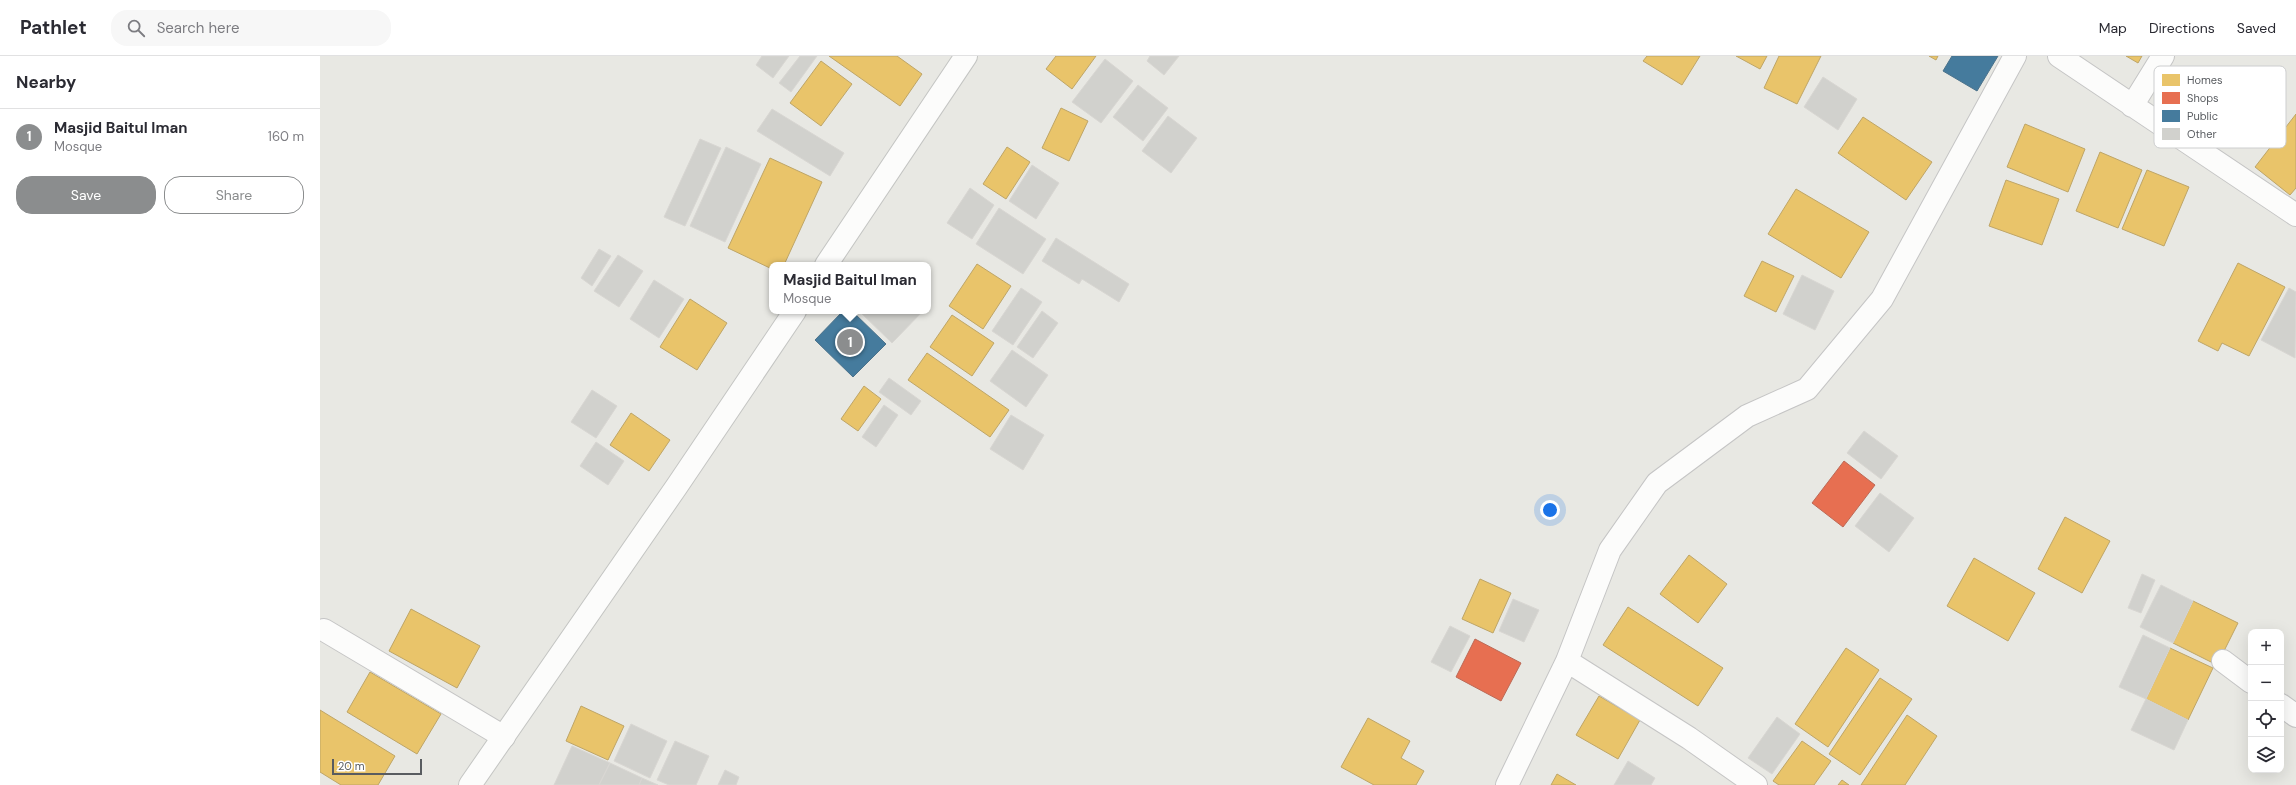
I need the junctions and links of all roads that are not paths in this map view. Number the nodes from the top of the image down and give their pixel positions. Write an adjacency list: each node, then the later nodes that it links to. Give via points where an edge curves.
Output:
1 (966, 56): 11 (street)
2 (2015, 56): 14 (street, via 1882,299 1807,389 1747,416 1657,483 1610,550)
3 (2059, 56): 7 (street)
4 (2163, 56): 5 (street)
5 (2157, 66)
6 (2154, 71): 7 (street)
7 (2132, 106): 8 (street)
8 (2154, 121)
9 (2195, 148): 10 (street)
10 (2296, 215)
11 (828, 262)
12 (793, 314): 19 (street)
13 (324, 630): 19 (street)
14 (1567, 661): 21 (street); 22 (street, via 1690,738)
15 (2223, 661): 16 (street)
16 (2248, 680)
17 (2284, 707): 18 (street)
18 (2296, 716)
19 (504, 737): 20 (street)
20 (470, 785)
21 (1507, 785)
22 (1756, 785)

